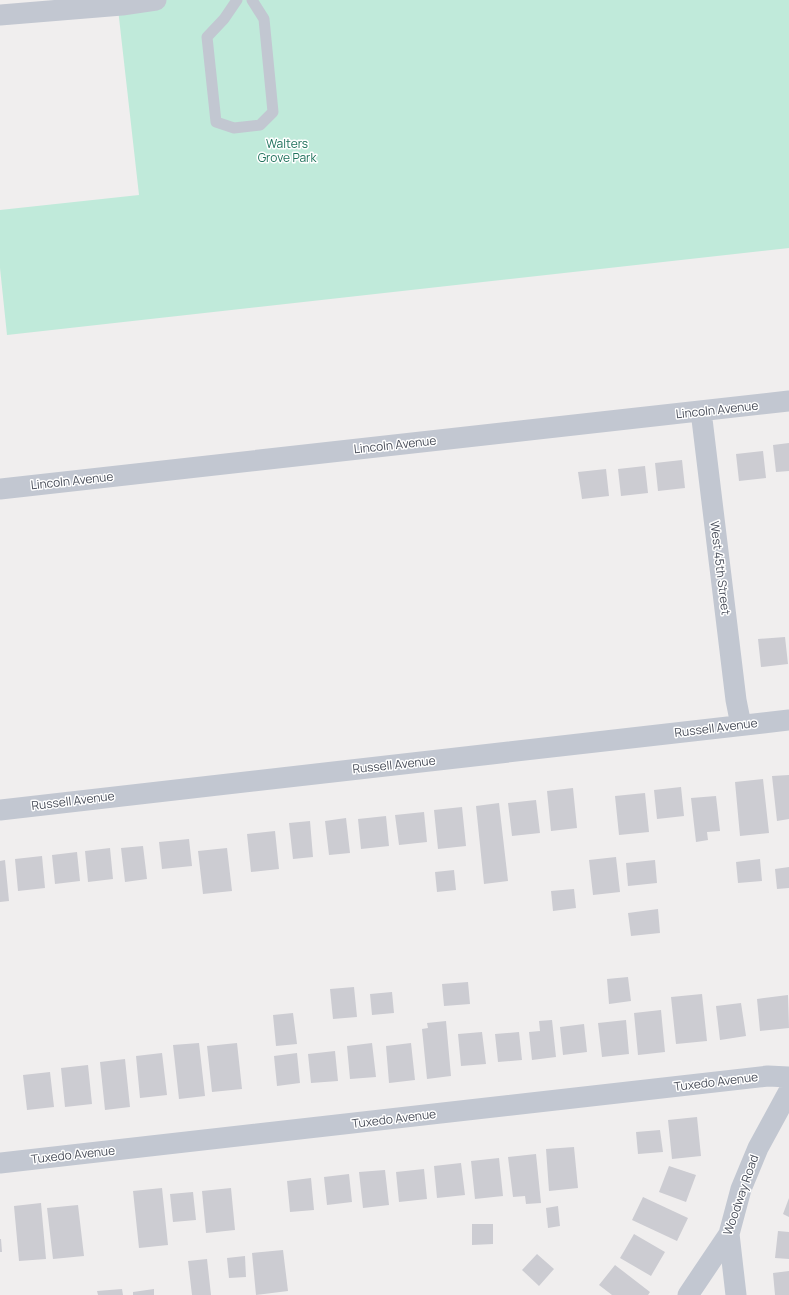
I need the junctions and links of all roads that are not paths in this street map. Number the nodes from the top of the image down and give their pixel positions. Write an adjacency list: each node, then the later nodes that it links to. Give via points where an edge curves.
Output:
1 (156, 0): 4 (street)
2 (237, 0): 3 (lane, via 207,37 216,122 234,128 260,125 273,112 264,20)
3 (252, 0)
4 (0, 15)
5 (789, 401): 6 (street, Lincoln Avenue)
6 (700, 411): 7 (street, Lincoln Avenue); 9 (street, West 45th Street)
7 (0, 489)
8 (789, 720): 9 (street, Russell Avenue)
9 (741, 725): 10 (street, Russell Avenue)
10 (0, 810)
11 (789, 1077): 13 (street, Tuxedo Avenue, via 768,1076)
12 (789, 1091): 14 (street, Woodway Road, via 758,1148 741,1189)
13 (0, 1164)
14 (729, 1234): 15 (street, Woodway Road); 16 (street)
15 (688, 1295)
16 (736, 1295)

